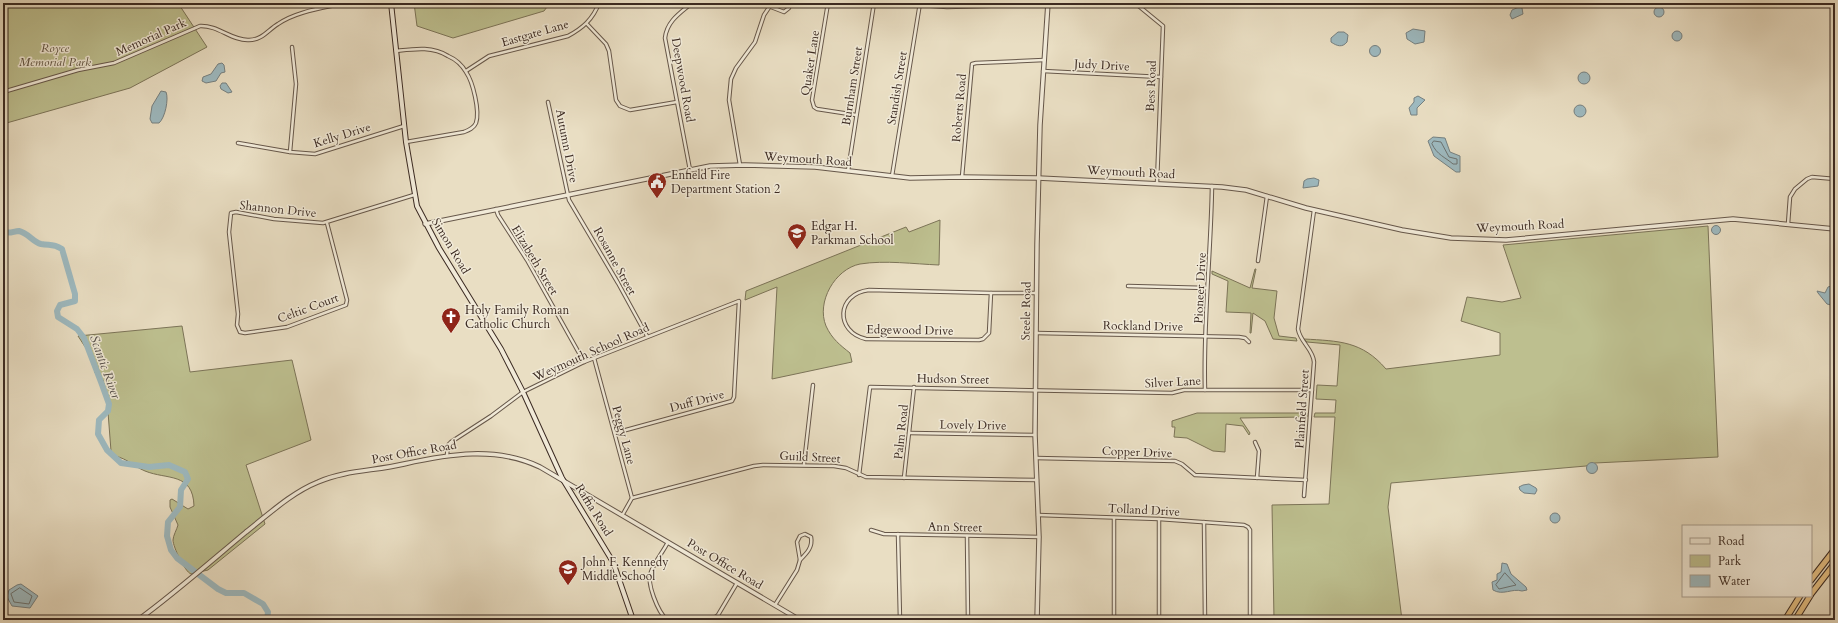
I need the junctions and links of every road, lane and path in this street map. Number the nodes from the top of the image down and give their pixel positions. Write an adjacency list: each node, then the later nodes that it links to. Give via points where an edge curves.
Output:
1 (345, 3): 21 (street, Memorial Park, via 293,17 257,39 238,38 214,28 200,26 114,63 78,70)
2 (391, 3): 16 (main road, Simon Road)
3 (600, 3): 14 (street, Eastgate Lane)
4 (692, 3): 23 (street, Deepwood Road, via 674,18 666,32 666,46)
5 (772, 3): 13 (street)
6 (789, 3): 13 (street, via 789,8 784,12)
7 (828, 3): 24 (street, Quaker Lane, via 813,105 817,109)
8 (874, 3): 24 (street, Burnham Street)
9 (1048, 3): 12 (street); 17 (street, Steele Road)
10 (1135, 3): 20 (street, Bess Road, via 1163,26)
11 (920, 4): 12 (street, via 947,7); 32 (street, Standish Street)
12 (971, 4)
13 (771, 7): 29 (street, via 764,15 756,42 736,68 730,81 729,100)
14 (587, 24): 18 (street, Eastgate Lane, via 568,36 489,56); 23 (street, via 606,44 616,100 620,106 630,110)
15 (292, 47): 28 (street, via 296,84)
16 (396, 51): 18 (street, via 433,50 447,55); 25 (main road, Simon Road)
17 (1044, 60): 19 (street, Steele Road); 33 (street, Roberts Road, via 972,64)
18 (466, 70): 26 (street, via 475,96 477,117 474,126 468,131)
19 (1043, 71): 20 (street, Judy Drive); 34 (street, Steele Road)
20 (1161, 76): 36 (street, Bess Road)
21 (3, 92)
22 (548, 102): 38 (street, Autumn Drive)
23 (677, 102): 30 (street, Deepwood Road)
24 (856, 115): 31 (street, Burnham Street)
25 (404, 126): 26 (main road, Simon Road); 28 (street, Kelly Drive, via 322,153)
26 (406, 142): 39 (main road, Simon Road)
27 (238, 143): 28 (street, Kelly Drive)
28 (290, 152)
29 (740, 165): 30 (street, Weymouth Road); 31 (street, Weymouth Road, via 815,167)
30 (690, 170): 38 (street, Weymouth Road)
31 (848, 171): 32 (street, Weymouth Road)
32 (892, 177): 33 (street, Weymouth Road)
33 (962, 177): 34 (street, Weymouth Road)
34 (1038, 178): 36 (street, Weymouth Road); 52 (street, Steele Road)
35 (1835, 179): 46 (street, via 1812,177 1795,189 1790,197)
36 (1157, 183): 37 (street, Weymouth Road)
37 (1212, 186): 40 (street, Weymouth Road, via 1246,190); 50 (street, Pioneer Drive, via 1211,251)
38 (567, 194): 41 (street, Weymouth Road); 55 (street, Rosanne Street)
39 (414, 195): 44 (street, Shannon Drive); 45 (main road, Simon Road)
40 (1267, 196): 42 (street, Weymouth Road); 48 (street)
41 (496, 209): 45 (street, Weymouth Road); 59 (street, Elizabeth Street)
42 (1314, 209): 46 (street, Weymouth Road, via 1427,236 1468,239 1506,240 1733,219); 64 (street, Plainfield Street, via 1298,329 1302,341 1314,356)
43 (231, 214): 44 (street, Shannon Drive, via 236,212 274,219); 44 (street, Celtic Court, via 229,232 237,325 240,332 245,333 287,327 346,305 347,300)
44 (327, 223)
45 (425, 224): 65 (main road, Simon Road, via 489,329)
46 (1788, 224): 47 (street, Weymouth Road)
47 (1835, 229)
48 (1258, 261)
49 (1128, 286): 50 (street)
50 (1207, 288): 56 (street, Pioneer Drive)
51 (991, 293): 51 (street, Edgewood Drive, via 862,291 846,303 844,320 856,337 866,339 979,340 987,335 990,328); 52 (street, Edgewood Drive)
52 (1036, 293): 54 (street, Steele Road)
53 (739, 301): 55 (street, Weymouth School Road); 66 (street, Duff Drive, via 732,401)
54 (1035, 333): 56 (street, Rockland Drive); 62 (street, Steele Road)
55 (647, 336): 58 (street, Weymouth School Road)
56 (1206, 336): 57 (street, Rockland Drive, via 1245,338); 63 (street, Pioneer Drive)
57 (1249, 342)
58 (594, 358): 59 (street, Weymouth School Road); 66 (street, Peggy Lane)
59 (584, 362): 65 (street, Weymouth School Road)
60 (813, 385): 72 (street)
61 (914, 388): 62 (street, Hudson Street); 67 (street, Palm Road); 73 (street, Hudson Street, via 870,387)
62 (1035, 390): 63 (street, Silver Lane, via 1172,394 1184,390); 68 (street, Steele Road)
63 (1205, 390): 64 (street, Silver Lane)
64 (1312, 390): 78 (street, Plainfield Street)
65 (523, 392): 70 (street, Weymouth School Road, via 492,416 451,442); 74 (main road, Simon Road)
66 (615, 433): 80 (street, Peggy Lane)
67 (910, 433): 68 (street, Lovely Drive); 75 (street, Palm Road)
68 (1035, 435): 71 (street, Steele Road)
69 (1255, 442): 76 (street, via 1259,451)
70 (447, 455): 74 (street, Post Office Road, via 507,456 536,464); 100 (street, Post Office Road, via 342,474 312,485 281,504)
71 (1036, 458): 76 (street, Copper Drive, via 1175,461 1195,475); 77 (street, Steele Road)
72 (804, 464): 73 (street, Guild Street, via 846,468); 80 (street, Guild Street, via 754,466)
73 (859, 475): 75 (street, Guild Street)
74 (562, 478): 81 (street, Post Office Road); 101 (main road, Raffia Road, via 613,562)
75 (904, 478): 77 (street, Guild Street)
76 (1257, 478): 78 (street, Copper Drive)
77 (1037, 480): 82 (street, Steele Road)
78 (1306, 480): 79 (street, Plainfield Street)
79 (1304, 496)
80 (632, 498): 81 (street)
81 (623, 514): 90 (street, Post Office Road)
82 (1038, 515): 83 (street, Tolland Drive); 89 (street, Steele Road)
83 (1114, 518): 84 (street, Tolland Drive); 108 (street)
84 (1159, 519): 85 (street, Tolland Drive); 109 (street)
85 (1204, 522): 110 (street); 111 (street, Tolland Drive, via 1248,527 1250,530)
86 (871, 530): 87 (street, Ann Street, via 884,534)
87 (898, 534): 88 (street, Ann Street); 105 (street)
88 (966, 536): 89 (street, Ann Street); 106 (street)
89 (1039, 537): 107 (street, Steele Road)
90 (669, 542): 95 (street, Post Office Road); 102 (street, via 649,578 657,606)
91 (1835, 549): 94 (highway)
92 (800, 560): 92 (street, via 812,544 811,537 805,534 800,536 797,542); 99 (street)
93 (1835, 563): 96 (highway)
94 (1812, 579)
95 (737, 583): 99 (street, Post Office Road); 103 (street, via 718,615)
96 (1812, 592)
97 (1799, 597): 112 (highway)
98 (1809, 597): 113 (highway)
99 (775, 605): 104 (street, Post Office Road)
100 (138, 620)
101 (633, 620)
102 (667, 620)
103 (711, 620)
104 (800, 620)
105 (900, 620)
106 (968, 620)
107 (1037, 620)
108 (1114, 620)
109 (1159, 620)
110 (1204, 620)
111 (1250, 620)
112 (1785, 620)
113 (1795, 620)

